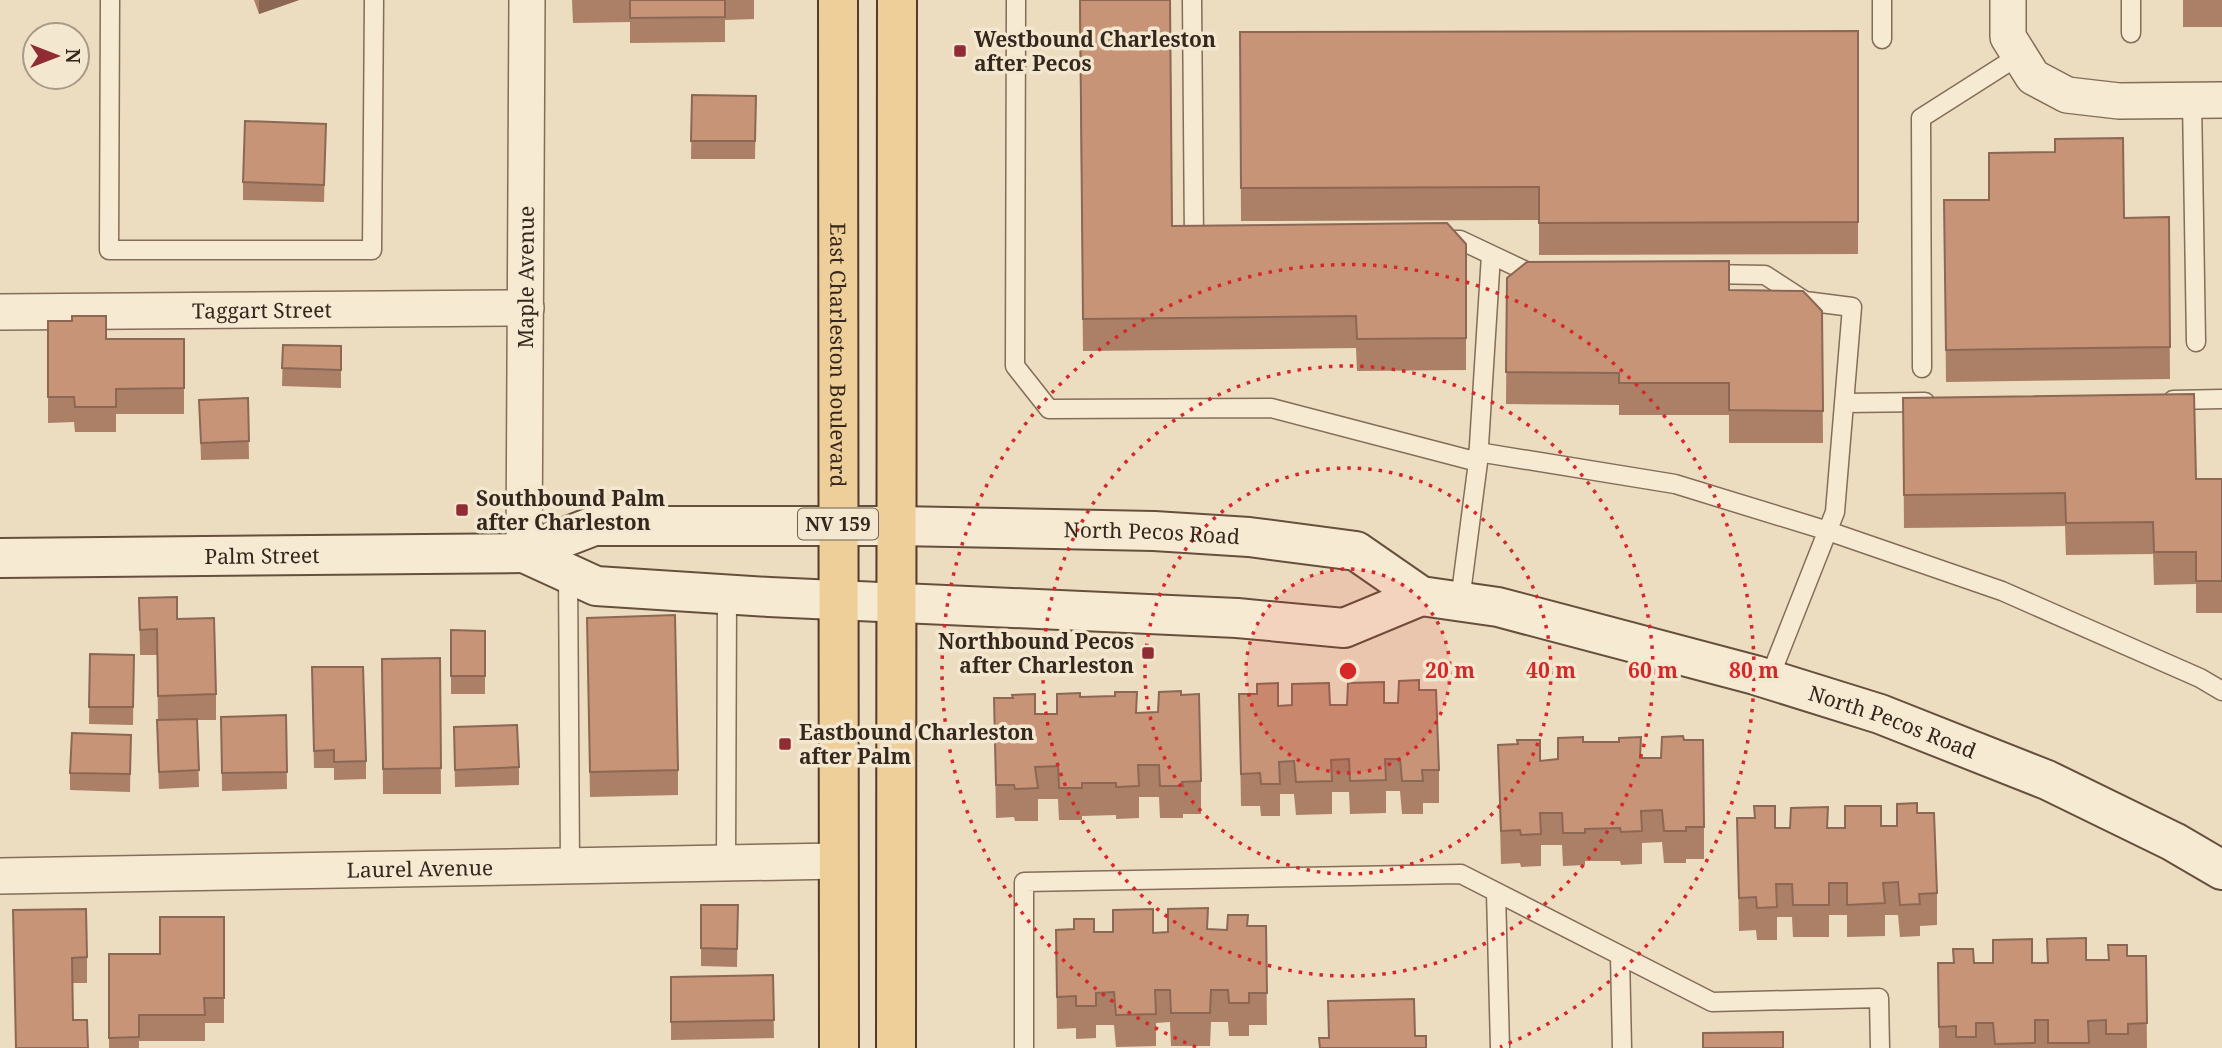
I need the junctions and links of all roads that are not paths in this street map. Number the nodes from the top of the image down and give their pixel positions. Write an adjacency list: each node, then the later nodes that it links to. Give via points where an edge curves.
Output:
1 (110, 0): 2 (lane, via 109,250 372,250)
2 (374, 0)
3 (527, 0): 20 (street, Maple Avenue)
4 (838, 0): 29 (main road, East Charleston Boulevard / NV 159)
5 (897, 0): 29 (main road, East Charleston Boulevard / NV 159)
6 (1016, 0): 28 (lane, via 1015,366 1049,410 1271,408)
7 (1192, 0): 16 (lane, via 1194,241)
8 (1882, 0): 12 (lane)
9 (2008, 0): 13 (street, via 2008,37)
10 (2131, 0): 11 (lane)
11 (2131, 33)
12 (1882, 39)
13 (2027, 66): 14 (street, via 2067,96 2119,101); 23 (lane, via 1921,118)
14 (2207, 100): 22 (lane)
15 (1420, 240): 17 (lane, via 1460,240)
16 (1220, 241)
17 (1491, 255): 18 (lane, via 1530,273); 28 (lane)
18 (1557, 273)
19 (1682, 274): 27 (lane, via 1765,275 1805,301 1852,307)
20 (526, 308): 21 (street, Taggart Street); 32 (street, Maple Avenue)
21 (0, 312)
22 (2196, 342)
23 (1922, 368)
24 (2222, 399): 25 (lane)
25 (2154, 400)
26 (1938, 402): 27 (lane)
27 (1843, 403): 30 (lane, via 1835,512)
28 (1478, 457): 30 (lane, via 1675,484); 38 (lane)
29 (867, 526): 31 (main road, Palm Street, via 594,526); 36 (main road, North Pecos Road, via 1249,537 1356,551); 37 (main road, East Charleston Boulevard / NV 159); 37 (main road, East Charleston Boulevard / NV 159)
30 (1828, 531): 39 (lane); 40 (lane, via 2002,591)
31 (567, 536): 32 (main road, Palm Street); 34 (lane)
32 (524, 553): 33 (main road, Palm Street); 34 (main road, Palm Street)
33 (0, 558)
34 (568, 573): 35 (main road, Palm Street, via 596,586); 43 (lane)
35 (727, 595): 37 (main road, Palm Street); 42 (lane)
36 (1421, 596): 37 (main road, North Pecos Road, via 1344,628 1237,618); 38 (main road, North Pecos Road)
37 (867, 601): 41 (main road, East Charleston Boulevard / NV 159); 49 (main road, East Charleston Boulevard / NV 159)
38 (1460, 601): 39 (main road, North Pecos Road)
39 (1769, 679): 44 (main road, North Pecos Road, via 1880,714 2047,780)
40 (2222, 691)
41 (839, 862): 42 (street, Laurel Avenue); 48 (main road, East Charleston Boulevard / NV 159)
42 (726, 863): 43 (street, Laurel Avenue)
43 (570, 866): 45 (street, Laurel Avenue)
44 (2222, 870)
45 (0, 876)
46 (1496, 892): 47 (lane); 50 (lane, via 1461,874 1024,882); 51 (lane)
47 (1620, 955): 52 (lane); 53 (lane, via 1712,1002 1879,998)
48 (839, 1048)
49 (896, 1048)
50 (1024, 1048)
51 (1500, 1048)
52 (1622, 1048)
53 (1880, 1048)

